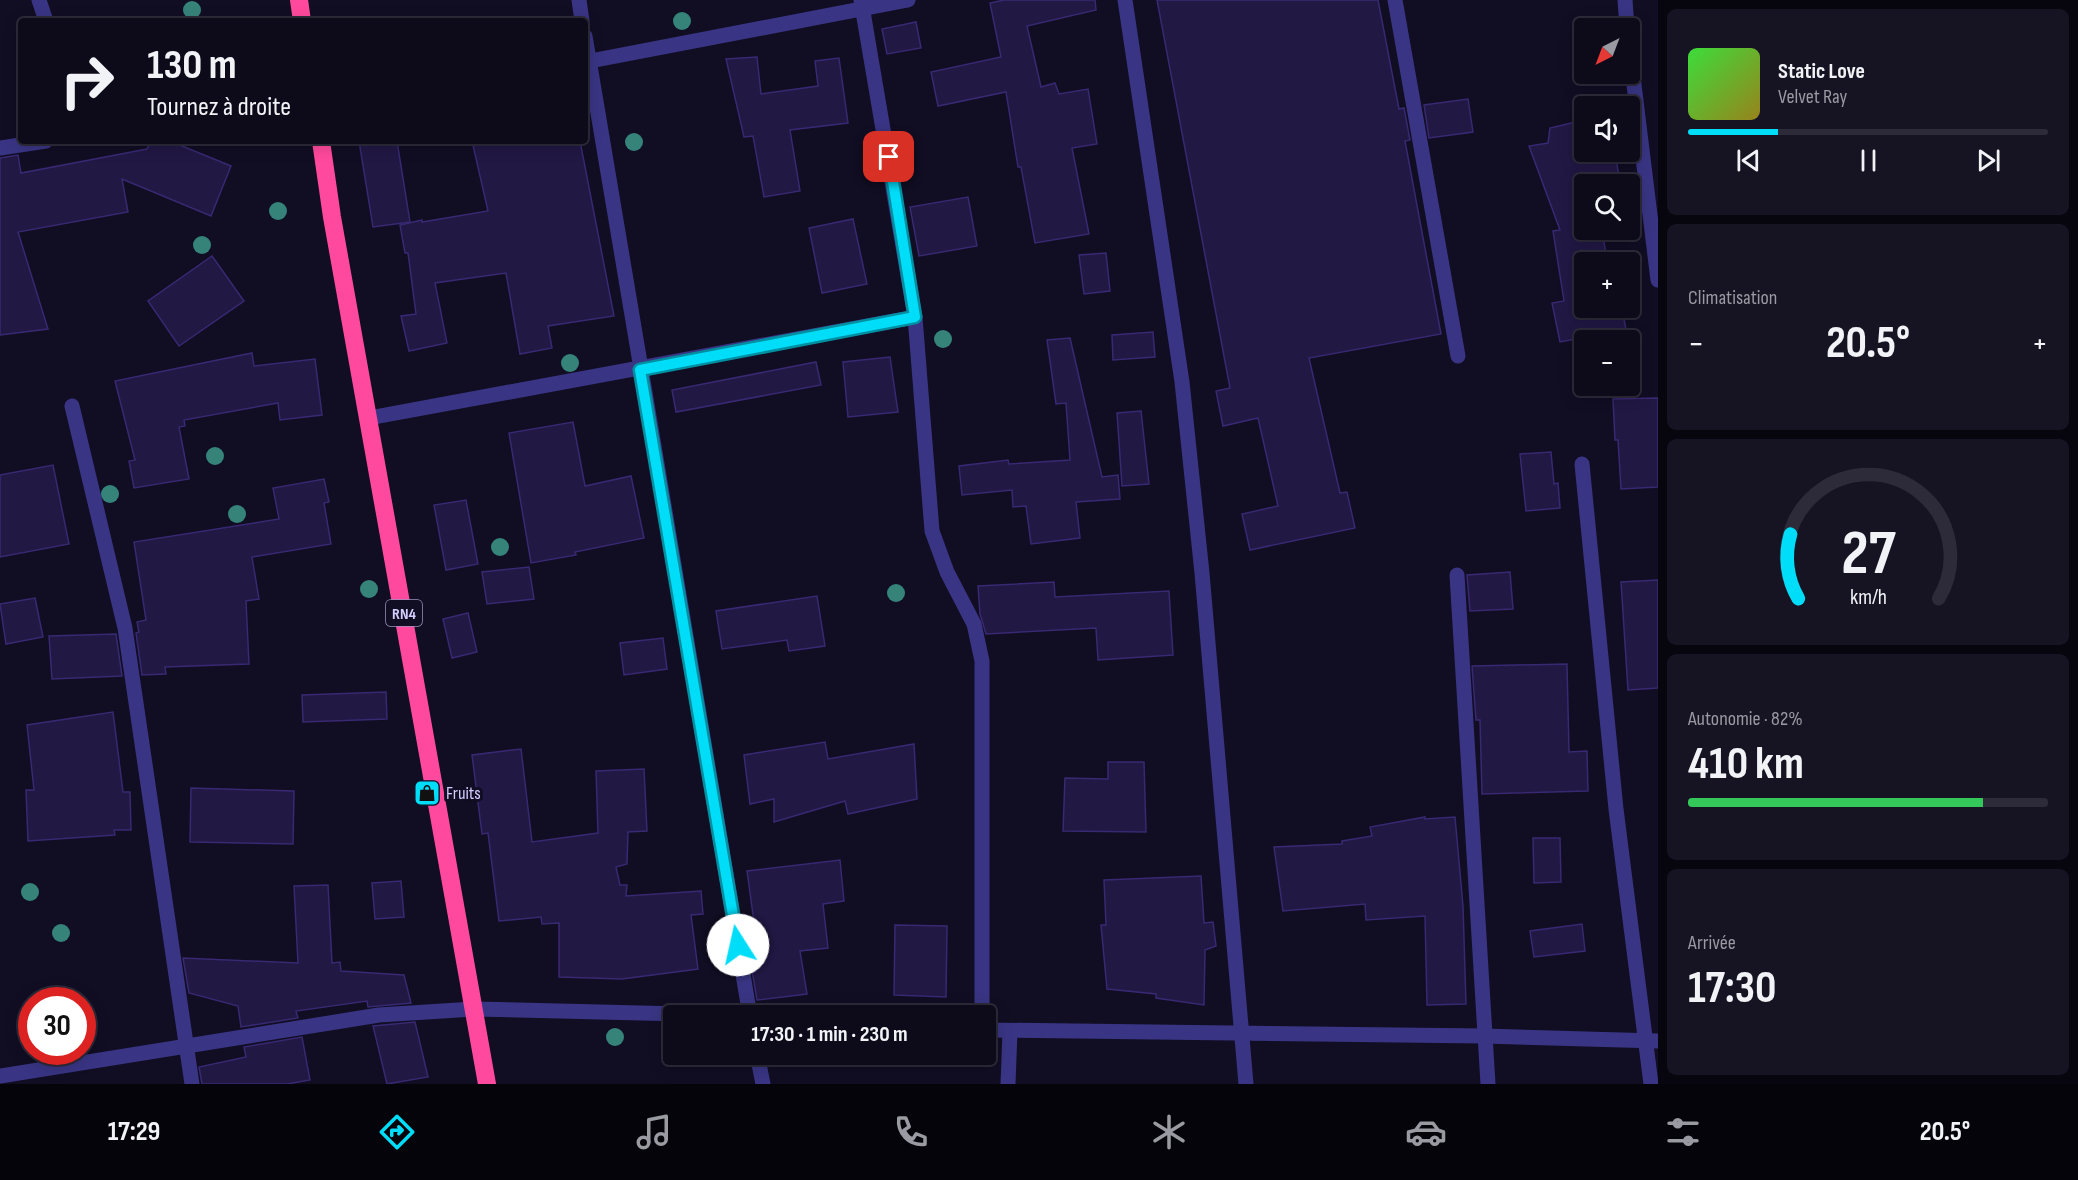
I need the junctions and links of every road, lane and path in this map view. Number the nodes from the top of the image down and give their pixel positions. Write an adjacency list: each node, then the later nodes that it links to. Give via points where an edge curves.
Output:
1 (39, 0): 9 (street)
2 (299, 0): 10 (highway)
3 (579, 0): 11 (street)
4 (908, 0): 8 (street)
5 (1125, 0): 33 (street, via 1184,406)
6 (1395, 0): 21 (street)
7 (1625, 0): 12 (street)
8 (862, 4): 13 (street); 20 (street)
9 (45, 18)
10 (302, 18)
11 (582, 18)
12 (1627, 18)
13 (588, 61)
14 (588, 67): 22 (street)
15 (1634, 84): 19 (street)
16 (26, 144): 18 (street)
17 (321, 144): 24 (highway, RN4)
18 (0, 148)
19 (1658, 280)
20 (915, 317): 22 (street); 28 (street, via 933,531 947,572 974,624 982,661)
21 (1458, 356)
22 (640, 370): 24 (street); 27 (street)
23 (72, 406): 36 (street, via 125,628)
24 (369, 418): 29 (highway, RN4)
25 (1582, 464): 35 (street, via 1616,809)
26 (1457, 575): 34 (street)
27 (753, 1005)
28 (982, 1005)
29 (474, 1009): 30 (street); 36 (street, via 379,1015); 40 (highway, RN4)
30 (663, 1013)
31 (996, 1030): 32 (street)
32 (1010, 1031): 33 (street); 42 (street)
33 (1241, 1034): 34 (street); 43 (street)
34 (1484, 1035): 35 (street); 44 (street)
35 (1652, 1041): 45 (street)
36 (186, 1047): 38 (street); 39 (street)
37 (759, 1065): 41 (street)
38 (0, 1076)
39 (192, 1084)
40 (487, 1084)
41 (763, 1084)
42 (1008, 1084)
43 (1246, 1084)
44 (1488, 1084)
45 (1651, 1084)

